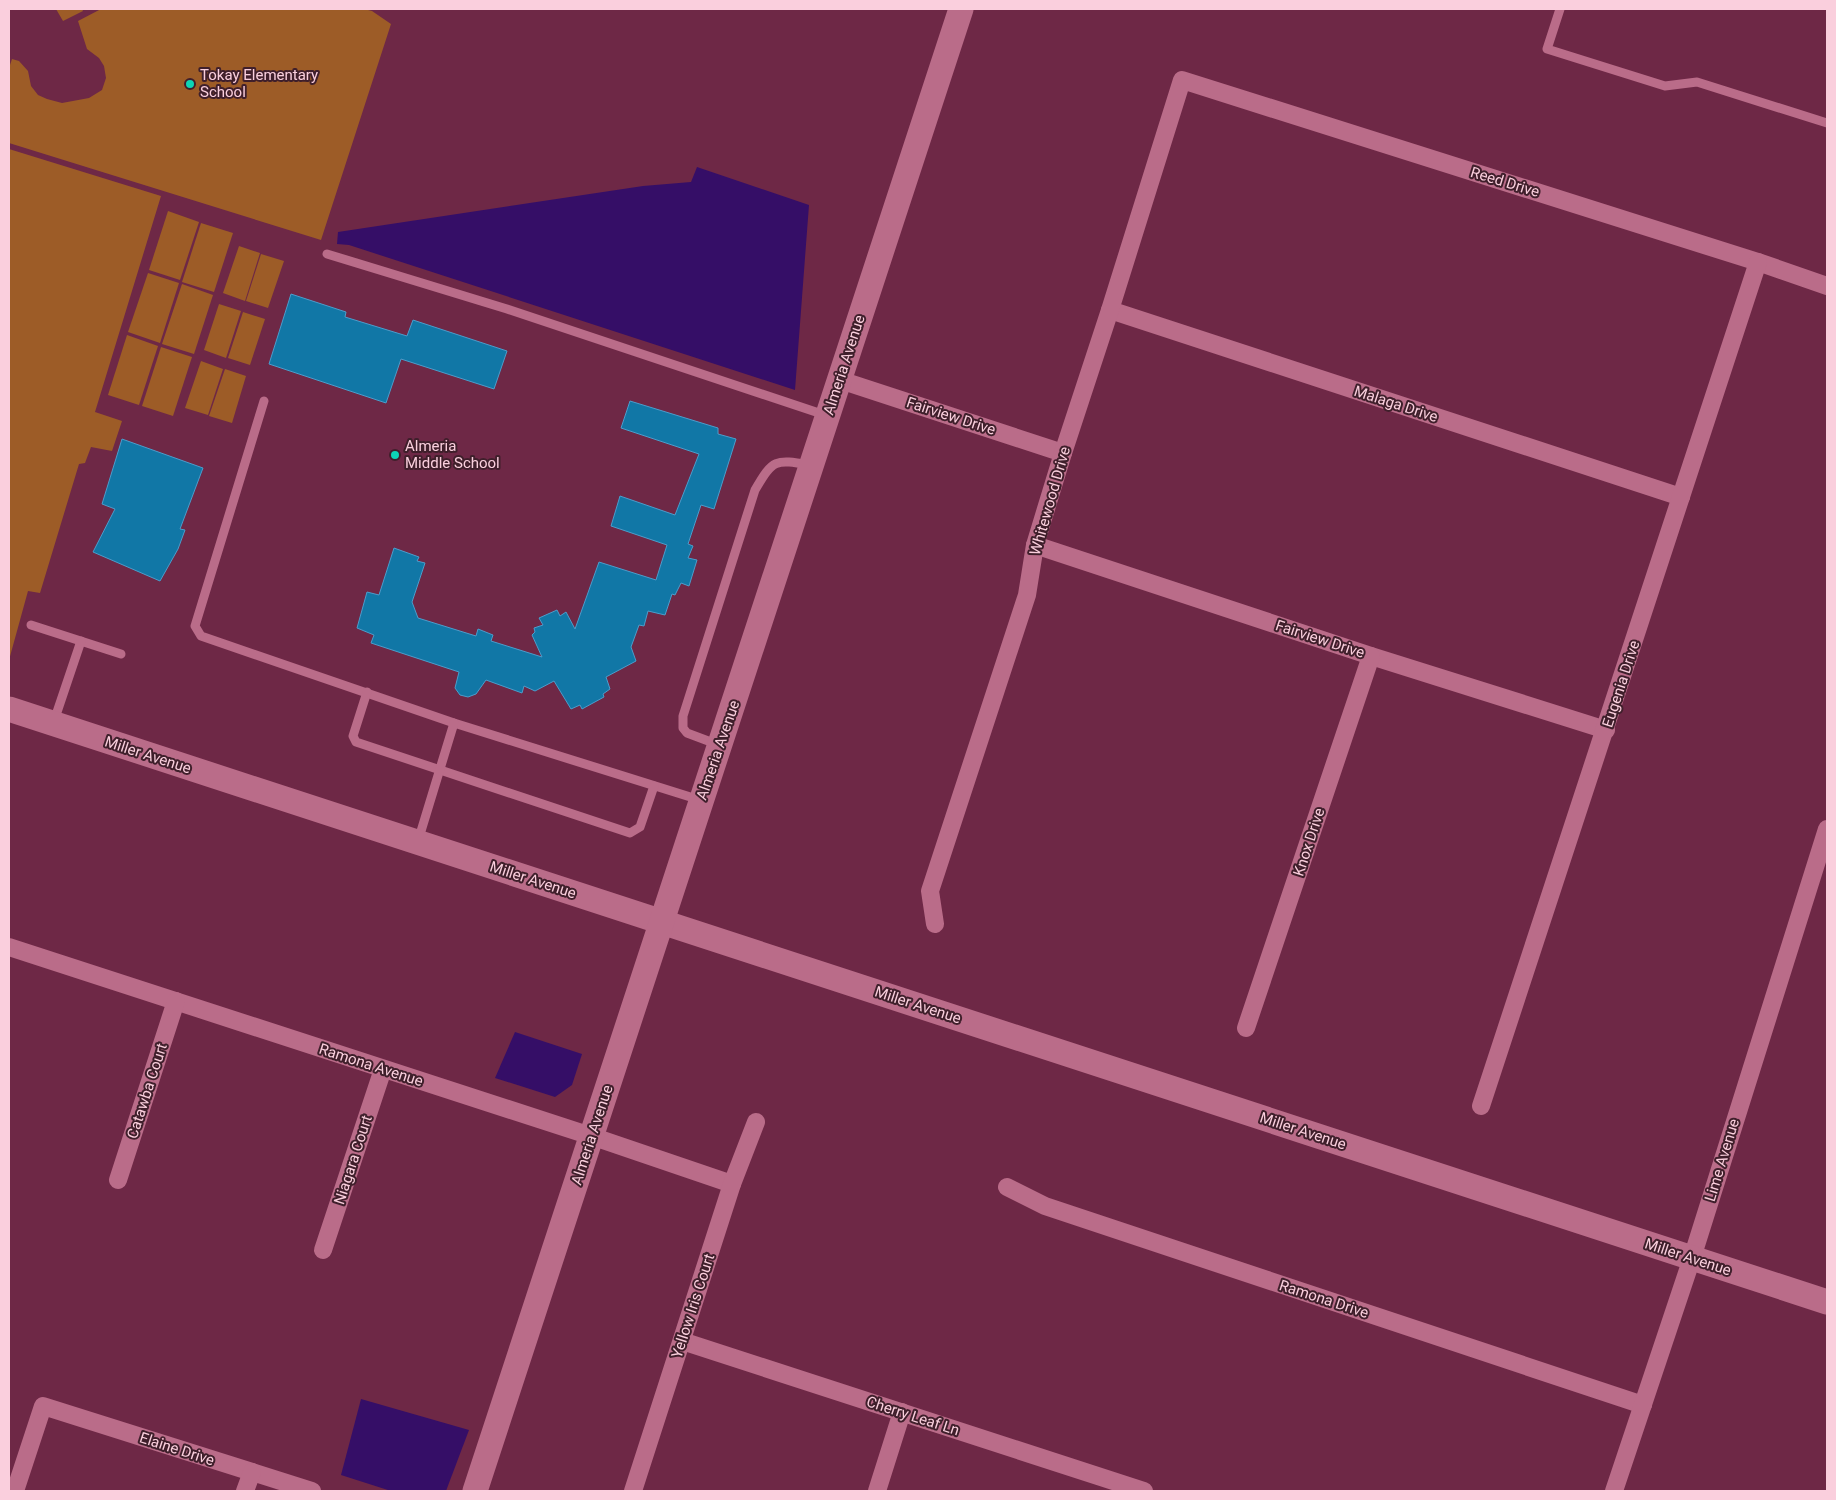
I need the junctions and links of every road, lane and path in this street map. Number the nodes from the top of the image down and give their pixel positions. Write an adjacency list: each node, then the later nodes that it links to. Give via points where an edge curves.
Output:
1 (961, 9): 9 (street, Almeria Avenue)
2 (1560, 9): 4 (lane, via 1547,49 1666,86 1697,82)
3 (1182, 80): 6 (street, Reed Drive); 8 (street, Whitewood Drive)
4 (1827, 123)
5 (327, 254): 11 (lane, via 507,309)
6 (1758, 262): 7 (street, Reed Drive); 14 (street, Eugenia Drive)
7 (1827, 286)
8 (1110, 310): 12 (street, Whitewood Drive); 14 (street, Malaga Drive)
9 (840, 380): 11 (street, Almeria Avenue); 12 (street, Fairview Drive)
10 (264, 401): 20 (lane, via 195,626 201,636)
11 (828, 416): 13 (street, Almeria Avenue)
12 (1063, 453): 15 (street, Whitewood Drive)
13 (810, 465): 25 (street, Almeria Avenue); 25 (lane, via 787,461 775,463 768,468 755,490 683,716 683,728 687,733)
14 (1681, 497): 24 (street, Eugenia Drive)
15 (1035, 545): 19 (street, Fairview Drive); 33 (street, Whitewood Drive, via 1027,595 930,891)
16 (32, 625): 17 (lane)
17 (81, 641): 18 (lane); 23 (lane)
18 (122, 654)
19 (1371, 656): 24 (street, Fairview Drive); 36 (street, Knox Drive)
20 (367, 692): 22 (lane); 26 (lane, via 353,736 356,742)
21 (9, 709): 23 (street, Miller Avenue)
22 (454, 723): 26 (lane); 27 (lane)
23 (53, 724): 30 (street, Miller Avenue)
24 (1606, 730): 38 (street, Eugenia Drive)
25 (720, 745): 28 (street, Almeria Avenue)
26 (439, 770): 27 (lane, via 630,833 640,827); 30 (lane)
27 (654, 786): 28 (lane)
28 (700, 800): 32 (street, Almeria Avenue)
29 (1827, 828): 31 (street, Lime Avenue)
30 (417, 843): 32 (street, Miller Avenue)
31 (1821, 869): 45 (street, Lime Avenue)
32 (662, 922): 40 (street, Almeria Avenue); 45 (street, Miller Avenue)
33 (935, 924)
34 (9, 947): 35 (street, Ramona Avenue)
35 (176, 1001): 37 (street, Ramona Avenue); 41 (street, Catawba Court)
36 (1246, 1028)
37 (383, 1070): 40 (street, Ramona Avenue); 44 (street, Niagara Court)
38 (1481, 1106)
39 (756, 1122): 42 (street, Yellow Iris Court)
40 (591, 1136): 42 (street, Ramona Avenue); 55 (street, Almeria Avenue)
41 (118, 1180)
42 (732, 1184): 47 (street, Yellow Iris Court)
43 (1007, 1187): 48 (street, Ramona Drive, via 1046,1206)
44 (323, 1250)
45 (1692, 1258): 46 (street, Miller Avenue); 48 (street, Lime Avenue)
46 (1827, 1302)
47 (682, 1341): 49 (street, Cherry Leaf Ln); 56 (street, Yellow Iris Court)
48 (1643, 1406): 59 (street, Lime Avenue)
49 (902, 1412): 51 (street, Cherry Leaf Ln); 57 (street)
50 (252, 1472): 52 (street, Elaine Drive, via 43,1406); 53 (street); 54 (street, Elaine Drive)
51 (1121, 1488): 58 (street, Cherry Leaf Ln)
52 (15, 1491)
53 (245, 1491)
54 (312, 1491)
55 (475, 1491)
56 (633, 1491)
57 (877, 1491)
58 (1144, 1491)
59 (1614, 1491)

